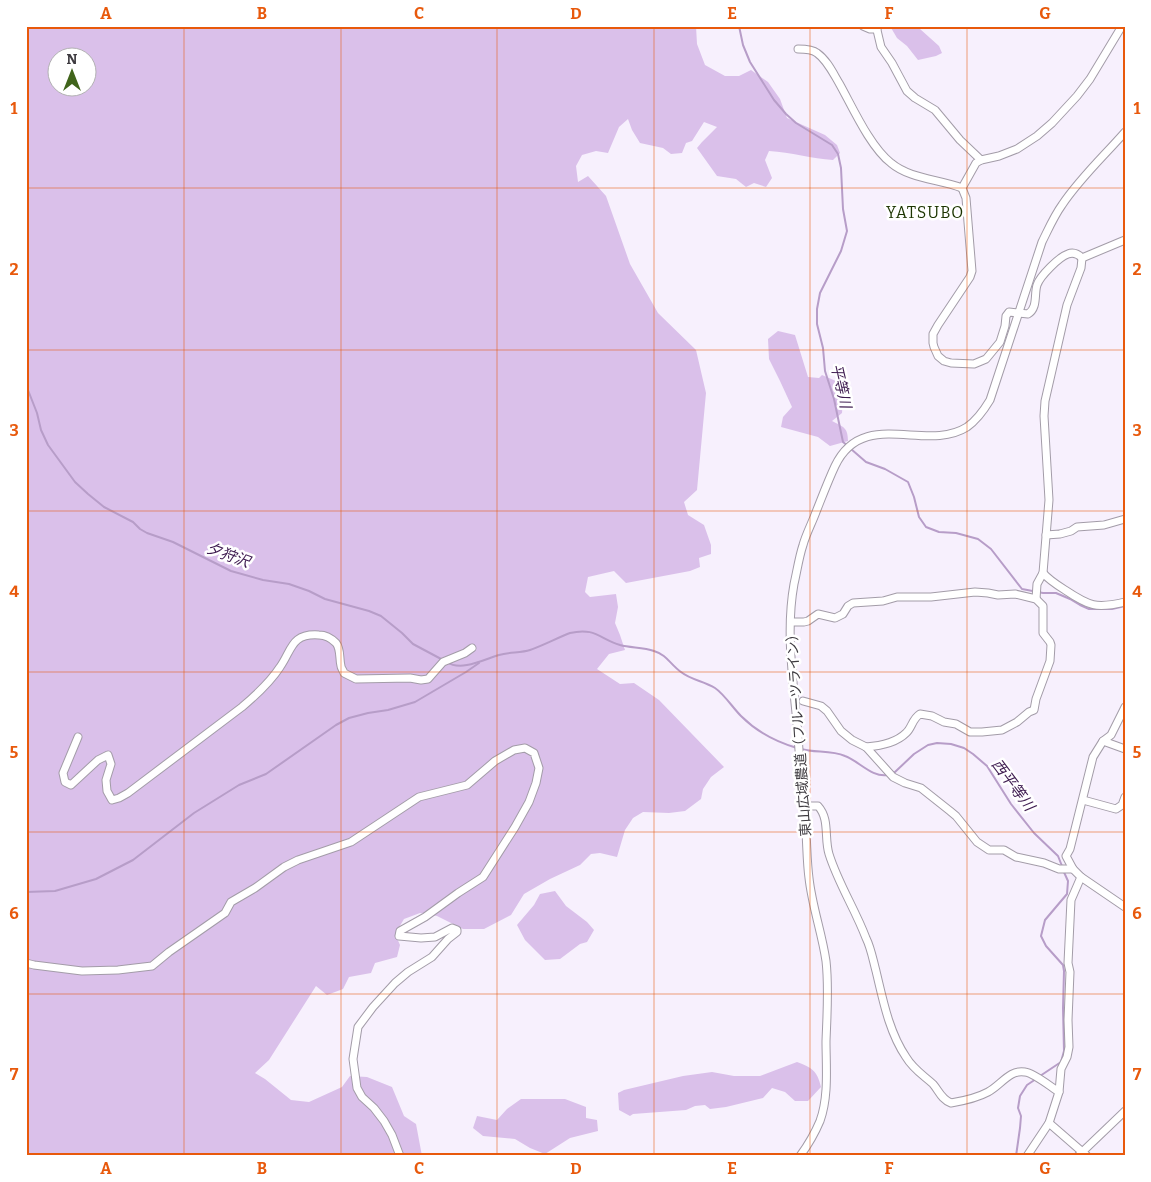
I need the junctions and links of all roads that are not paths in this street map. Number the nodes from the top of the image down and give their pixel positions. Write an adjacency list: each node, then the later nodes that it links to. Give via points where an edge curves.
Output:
1 (864, 26): 3 (street)
2 (1122, 26): 6 (street, via 1090,79 1052,123 1017,149)
3 (876, 28): 6 (street, via 881,47 907,91 935,110)
4 (798, 49): 7 (street, via 816,52 823,59 869,136 890,163 902,171)
5 (1125, 132): 10 (street, 東山広域農道（フルーツライン）, via 1061,206 1042,242)
6 (980, 160): 7 (street)
7 (962, 188): 10 (street, via 966,198 972,271 933,334 938,356 951,363 974,364 986,359 1000,342 1006,316 1009,312)
8 (1125, 240): 9 (street)
9 (1082, 258): 10 (street, via 1072,253 1060,258 1036,285 1034,308 1028,314); 12 (street, via 1045,401 1050,500)
10 (1019, 313): 16 (street, 東山広域農道（フルーツライン）, via 990,400 969,426 937,436 867,436 846,450 836,464 803,544 794,586)
11 (1125, 519): 12 (street)
12 (1046, 535): 13 (street)
13 (1043, 573): 14 (street); 15 (street, via 1084,602 1100,606)
14 (1036, 594): 16 (street, via 975,592 897,597 853,603 835,618 818,614 808,621); 22 (street, via 1043,606 1043,633 1051,645 1050,661 1034,710 1002,730 982,732 970,732 956,724 920,714 907,733 890,742)
15 (1125, 602)
16 (791, 622): 26 (street, 東山広域農道（フルーツライン）)
17 (472, 648): 20 (street, via 443,662 428,679 356,679 344,673 339,650 329,637 304,636 289,649 280,667 242,707 128,793 112,800 106,791 111,764 108,756 98,760 71,785 66,782 63,773)
18 (803, 701): 22 (street, via 821,706 841,730)
19 (1125, 707): 21 (street, via 1111,735)
20 (78, 737)
21 (1103, 741): 23 (street); 25 (street, via 1093,757)
22 (866, 747): 27 (street, via 890,774 921,788 950,811 977,842 989,850 1004,850 1059,869)
23 (1125, 749)
24 (1125, 797): 25 (street, via 1116,809)
25 (1083, 800): 27 (street, via 1066,856)
26 (804, 806): 31 (street, via 818,806 822,811 828,852 867,940 896,1038 913,1067 951,1104 989,1092 1017,1072 1028,1072); 36 (street, 東山広域農道（フルーツライン）, via 809,879 826,961 827,1011 824,1106 817,1128)
27 (1070, 869): 28 (street)
28 (1081, 877): 29 (street); 31 (street, via 1071,900 1069,1047 1061,1069)
29 (1125, 907)
30 (26, 963): 35 (street, via 82,970 152,966 225,914 231,902 284,867 351,842 419,797 467,785 514,750 525,748 534,753 539,768 536,783 515,827 483,877 400,931 399,936 435,937 452,928 458,932 432,957 396,982 358,1027 353,1059 357,1088 384,1121)
31 (1059, 1092): 33 (street)
32 (1125, 1111): 34 (street)
33 (1049, 1123): 34 (street); 37 (street)
34 (1083, 1154)
35 (400, 1156)
36 (800, 1156)
37 (1027, 1156)

